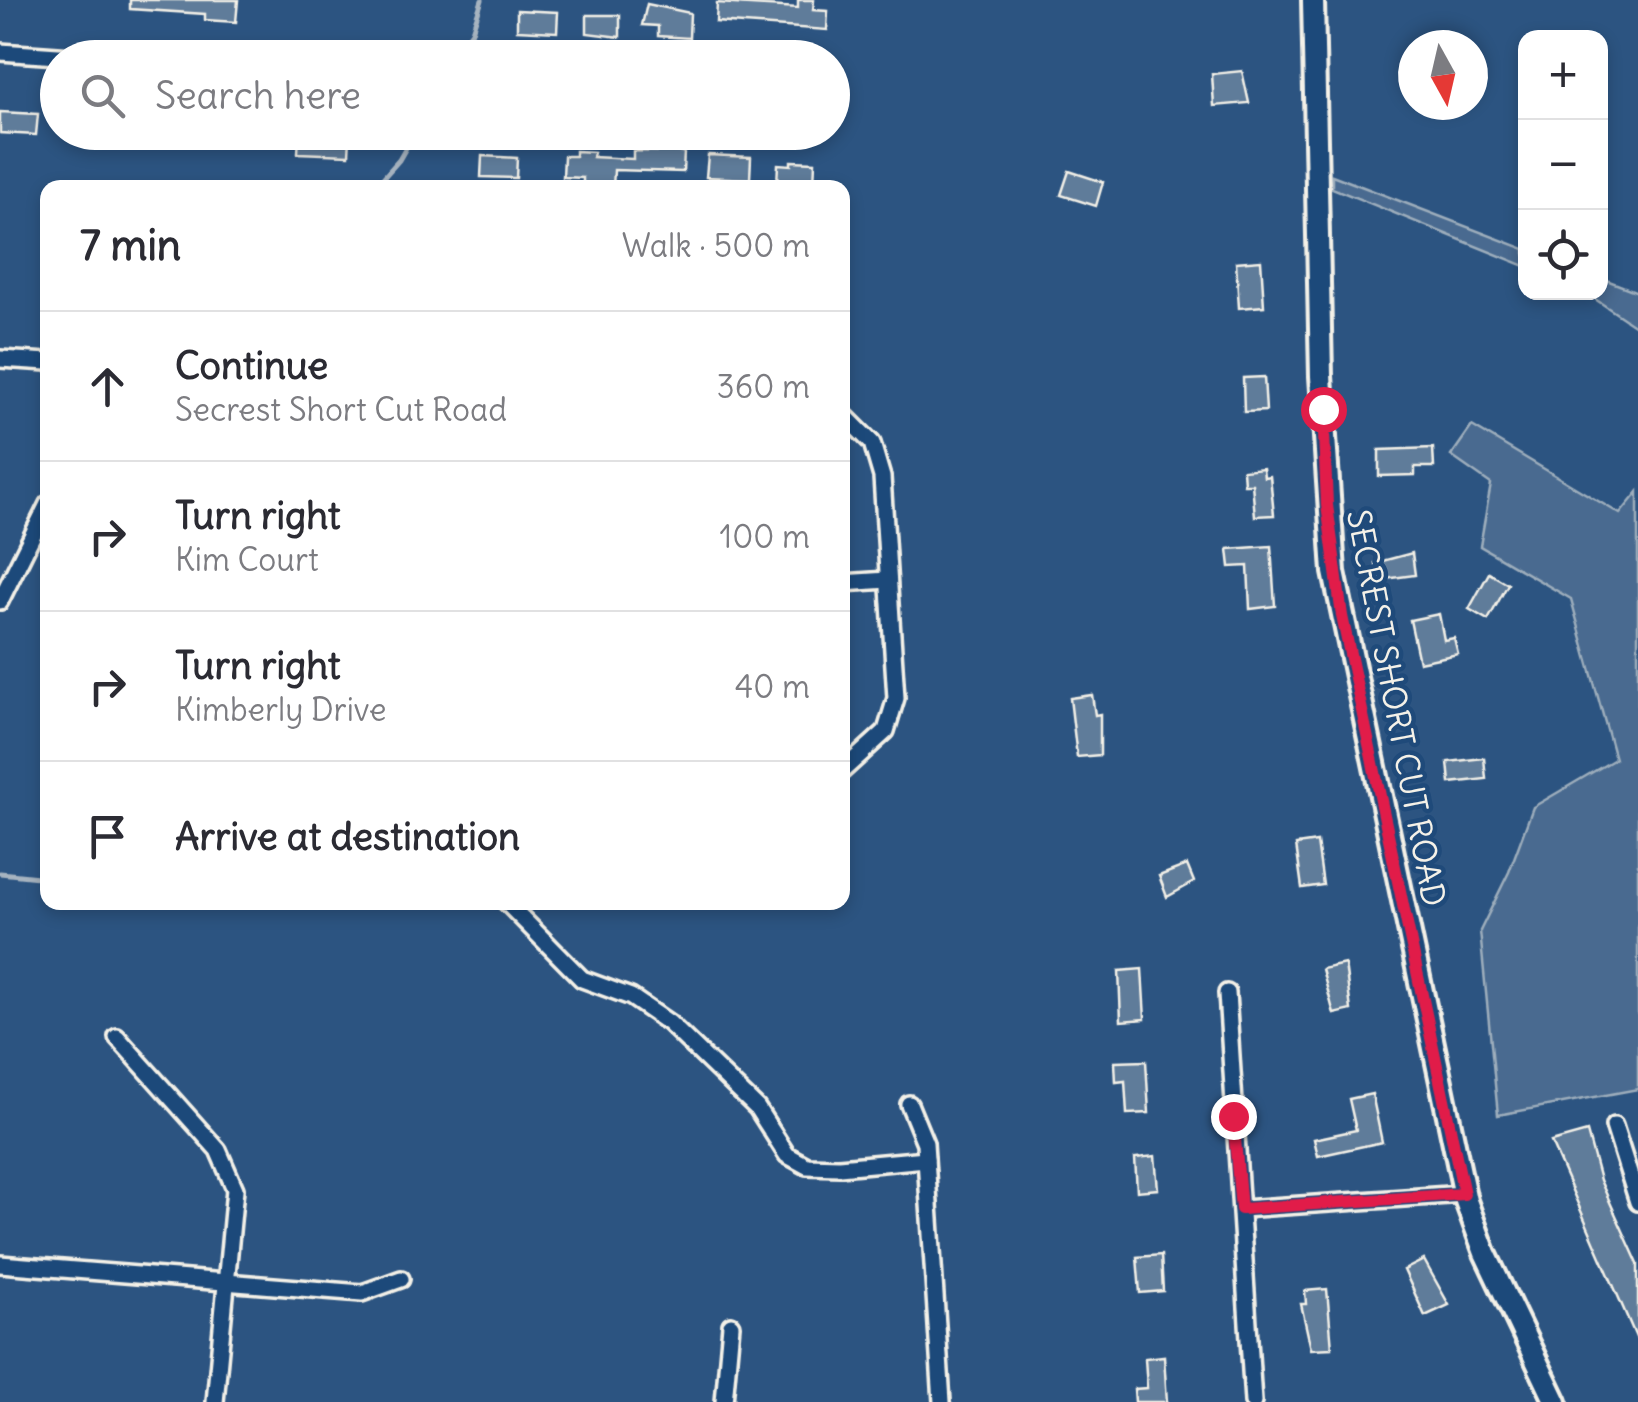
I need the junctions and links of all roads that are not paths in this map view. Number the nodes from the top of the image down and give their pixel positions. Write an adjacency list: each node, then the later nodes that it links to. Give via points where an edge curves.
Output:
1 (1313, 0): 18 (main road, SECREST SHORT CUT ROAD, via 1321,376 1334,572)
2 (0, 52): 3 (street)
3 (40, 55)
4 (0, 359): 5 (street)
5 (40, 362)
6 (850, 422): 8 (street, via 872,443 882,477)
7 (40, 519): 10 (street)
8 (888, 580): 9 (street); 11 (street, via 896,698 886,731)
9 (850, 582)
10 (2, 591)
11 (850, 765)
12 (514, 910): 17 (street, via 582,978 631,997 669,1022 757,1108 787,1155 806,1166 839,1167)
13 (1227, 993): 20 (street)
14 (118, 1037): 23 (street, via 218,1150 235,1189)
15 (909, 1104): 17 (street)
16 (1614, 1126): 19 (street)
17 (926, 1159): 27 (street)
18 (1464, 1194): 20 (street); 29 (main road, SECREST SHORT CUT ROAD)
19 (1638, 1202)
20 (1241, 1209): 28 (street)
21 (0, 1264): 23 (street)
22 (401, 1279): 23 (street, via 362,1292)
23 (227, 1282): 25 (street)
24 (732, 1325): 26 (street)
25 (216, 1402)
26 (724, 1402)
27 (942, 1402)
28 (1252, 1402)
29 (1556, 1402)

